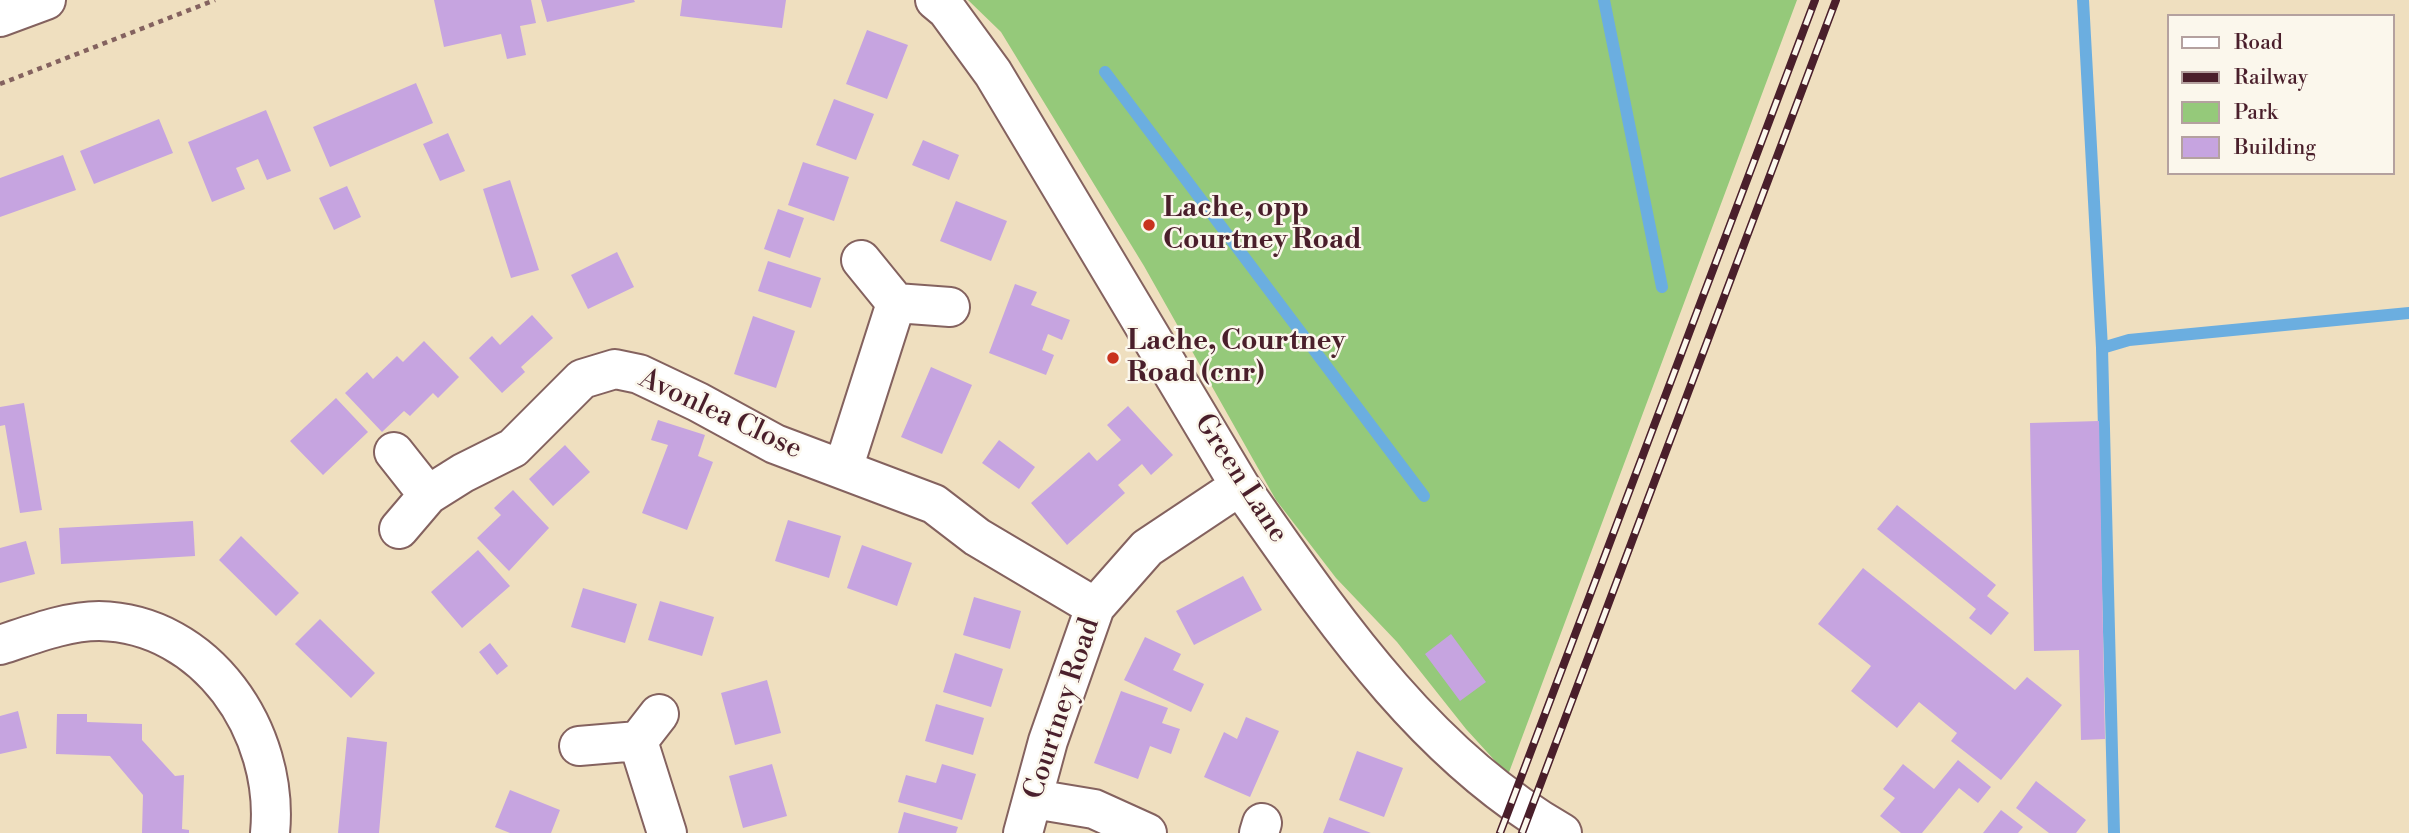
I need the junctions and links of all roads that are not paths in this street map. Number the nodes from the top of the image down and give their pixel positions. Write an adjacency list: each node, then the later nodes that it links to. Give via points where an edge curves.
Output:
1 (46, 0): 3 (street)
2 (935, 0): 9 (street, Green Lane, via 993,73)
3 (0, 17)
4 (861, 260): 5 (street)
5 (896, 303): 6 (street); 8 (street)
6 (950, 307)
7 (394, 452): 10 (street)
8 (843, 469): 10 (street, Avonlea Close, via 775,444 639,374 615,369 582,379 513,448); 12 (street, Avonlea Close, via 934,504 977,537)
9 (1240, 486): 12 (street, Courtney Road, via 1147,548); 19 (street, Green Lane, via 1399,699 1476,771 1529,814)
10 (428, 495): 11 (street, Avonlea Close)
11 (398, 529)
12 (1095, 607): 15 (street, Courtney Road, via 1048,741)
13 (0, 645): 16 (street, via 46,630 98,621 153,630 193,653 236,697 262,748 273,802)
14 (579, 746): 17 (street, via 648,728)
15 (1029, 816): 18 (street, via 1094,809)
16 (270, 833)
17 (667, 833)
18 (1147, 833)
19 (1562, 833)

